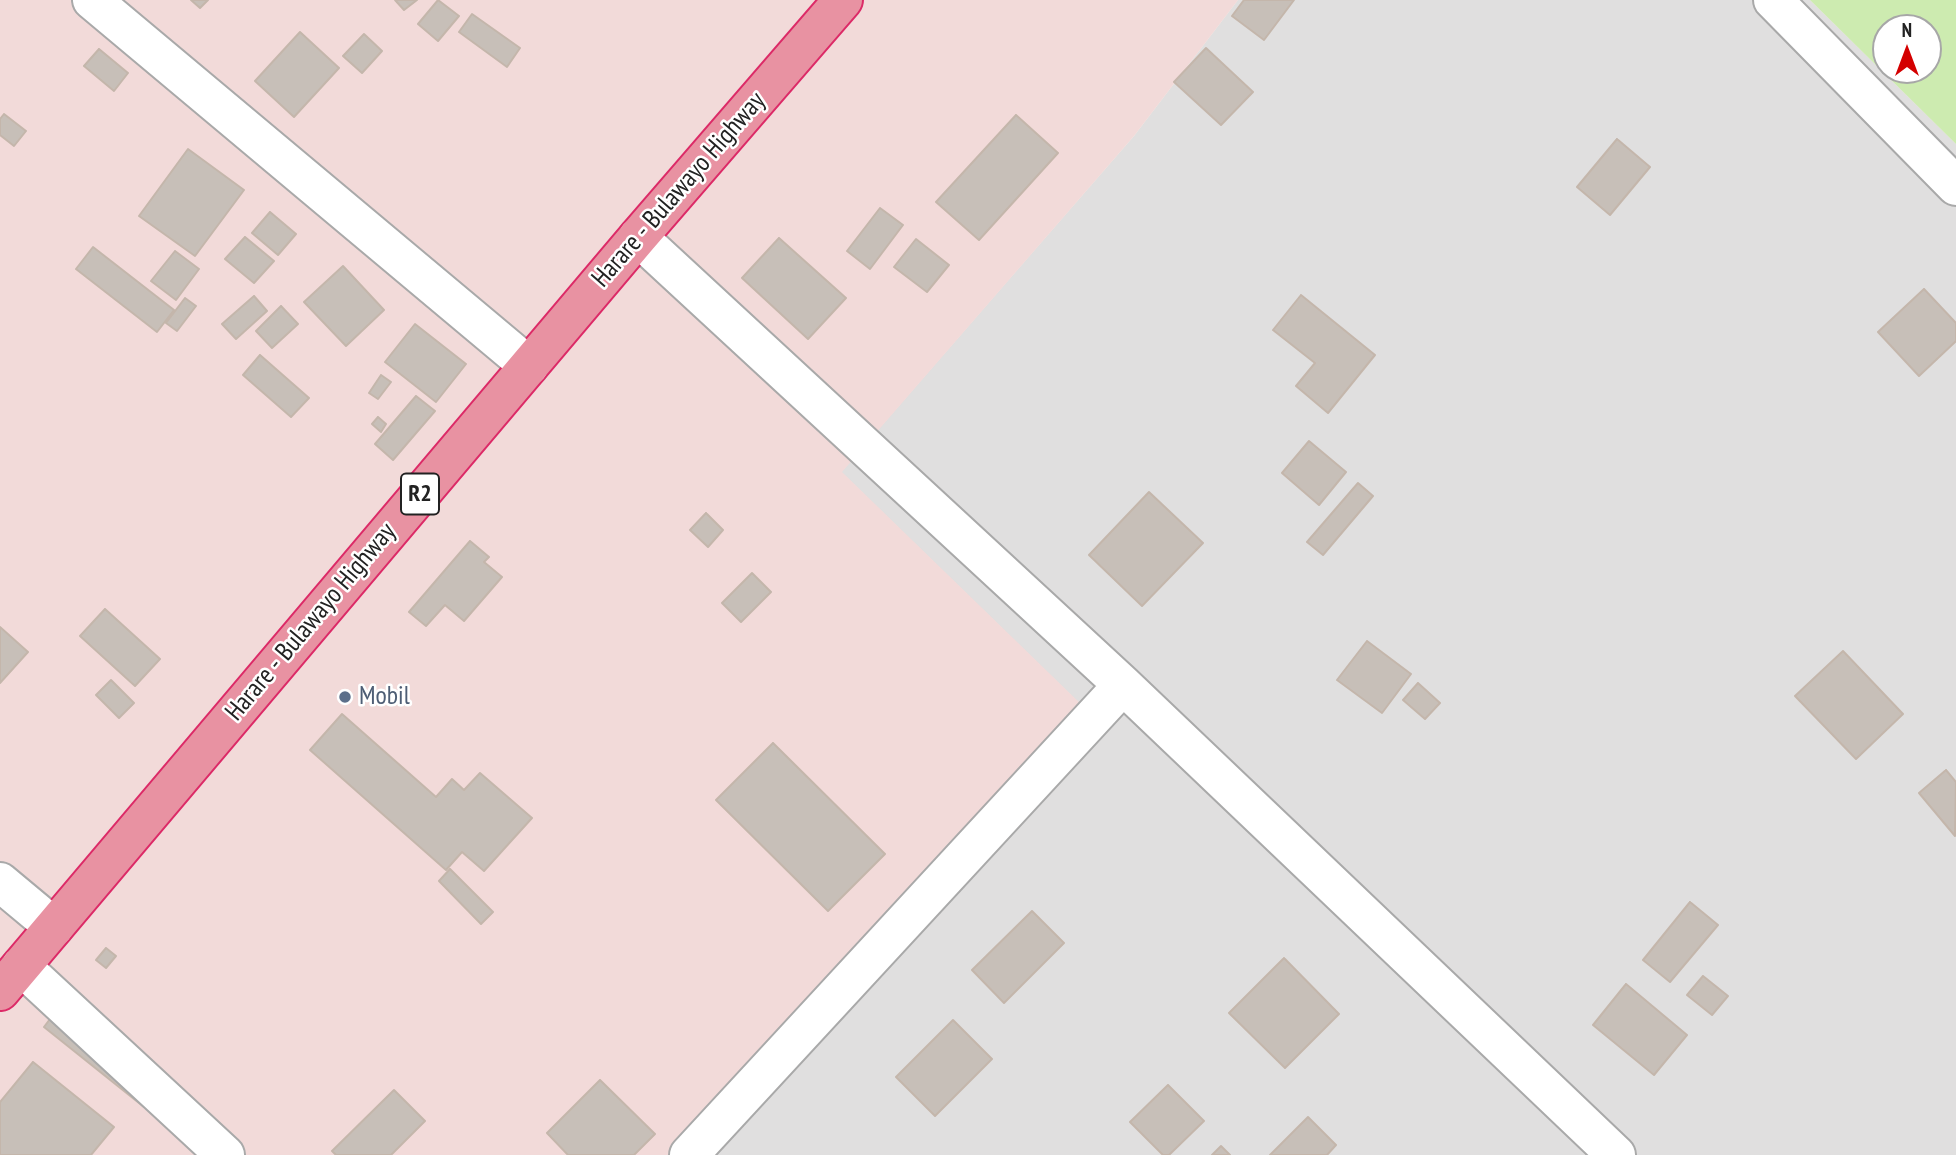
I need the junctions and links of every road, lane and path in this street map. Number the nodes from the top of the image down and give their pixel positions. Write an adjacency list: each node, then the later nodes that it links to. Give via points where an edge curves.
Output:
1 (92, 0): 6 (street)
2 (843, 0): 5 (highway, Harare - Bulawayo Highway / R2)
3 (1773, 0): 4 (street)
4 (1956, 186)
5 (638, 237): 6 (highway, Harare - Bulawayo Highway / R2); 7 (street)
6 (528, 366): 9 (highway, Harare - Bulawayo Highway / R2)
7 (1123, 685): 12 (street); 13 (street)
8 (0, 882): 9 (street)
9 (54, 927): 10 (highway, Harare - Bulawayo Highway / R2)
10 (11, 979): 11 (street)
11 (225, 1155)
12 (689, 1155)
13 (1616, 1155)

